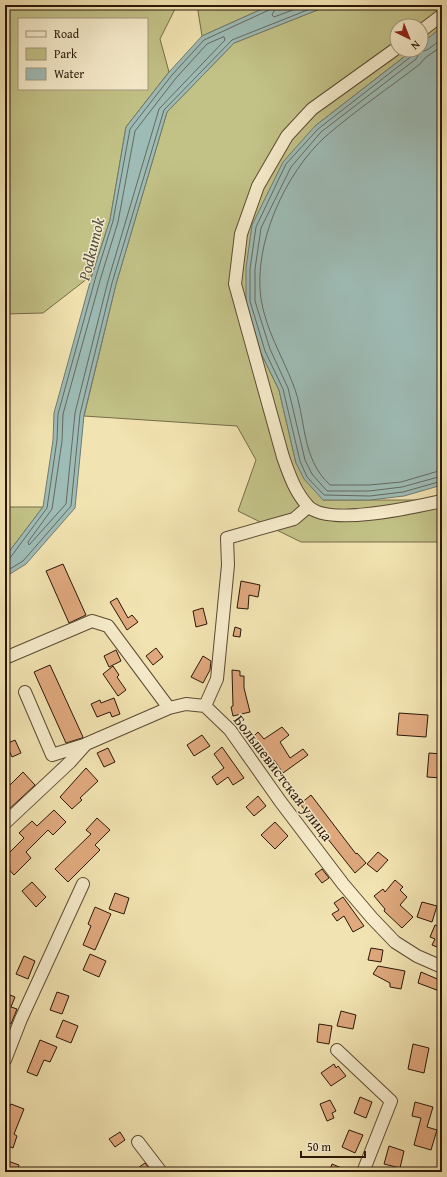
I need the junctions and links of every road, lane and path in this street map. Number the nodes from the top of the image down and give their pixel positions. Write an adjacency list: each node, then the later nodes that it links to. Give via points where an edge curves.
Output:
1 (442, 16): 2 (street)
2 (429, 25)
3 (389, 54): 5 (street, via 312,109 287,136 258,186 241,234 235,284 283,457 293,484)
4 (442, 500): 5 (street, via 350,516 326,515)
5 (308, 507): 8 (street, via 294,519 227,538 228,565 217,679)
6 (5, 658): 9 (street, via 92,621 98,622 108,626)
7 (25, 692): 10 (street, via 52,755)
8 (205, 706): 9 (street, via 186,704); 13 (street, Большевистская улица, via 230,730 280,802 372,918 395,942 417,956)
9 (169, 708): 10 (street)
10 (86, 744): 11 (street)
11 (5, 823)
12 (83, 884): 15 (street, via 20,1019)
13 (442, 967)
14 (337, 1050): 18 (street, via 391,1101)
15 (5, 1060)
16 (138, 1142): 17 (street)
17 (161, 1172)
18 (363, 1172)

